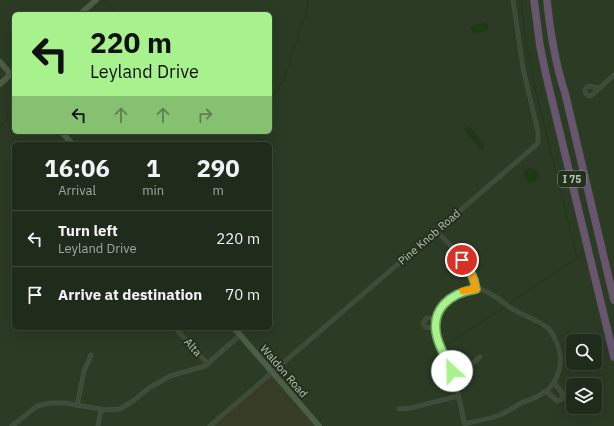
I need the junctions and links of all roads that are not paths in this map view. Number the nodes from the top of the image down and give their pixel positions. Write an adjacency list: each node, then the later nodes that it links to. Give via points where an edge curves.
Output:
1 (96, 0): 5 (street)
2 (513, 0): 14 (street, Pine Knob Road, via 538,142)
3 (534, 0): 23 (highway, I 75, via 546,75)
4 (547, 0): 16 (highway, I 75, via 552,44)
5 (82, 12)
6 (0, 62): 7 (street)
7 (12, 74)
8 (614, 75): 11 (street)
9 (12, 76): 10 (street)
10 (0, 84)
11 (599, 88)
12 (64, 134): 13 (street)
13 (70, 142)
14 (437, 231): 15 (street, via 470,269); 27 (street, Pine Knob Road)
15 (476, 289): 17 (street, via 460,292 446,301); 28 (street, via 492,295 509,308 548,329 559,346 561,359 560,370)
16 (614, 300)
17 (437, 318): 18 (street); 18 (street, via 427,318 423,323 425,327)
18 (436, 329): 26 (street, via 437,338)
19 (178, 330): 25 (street, Alta)
20 (236, 330): 21 (street, Waldon Road)
21 (240, 335): 25 (street); 27 (street, Waldon Road)
22 (91, 355): 31 (street, via 84,371)
23 (614, 356)
24 (480, 357): 26 (street)
25 (208, 364): 32 (street, via 170,376 120,409)
26 (452, 371): 30 (street)
27 (272, 373): 37 (street, Pine Knob Road); 38 (street, Waldon Road)
28 (554, 383): 29 (street); 29 (street, via 563,394 562,399 554,400)
29 (546, 391): 34 (street, via 501,414)
30 (458, 396): 33 (street); 34 (street)
31 (77, 406): 32 (street); 35 (street, via 58,402 43,404)
32 (100, 410): 36 (street)
33 (399, 410)
34 (465, 425)
35 (12, 426)
36 (98, 426)
37 (210, 426)
38 (319, 426)

